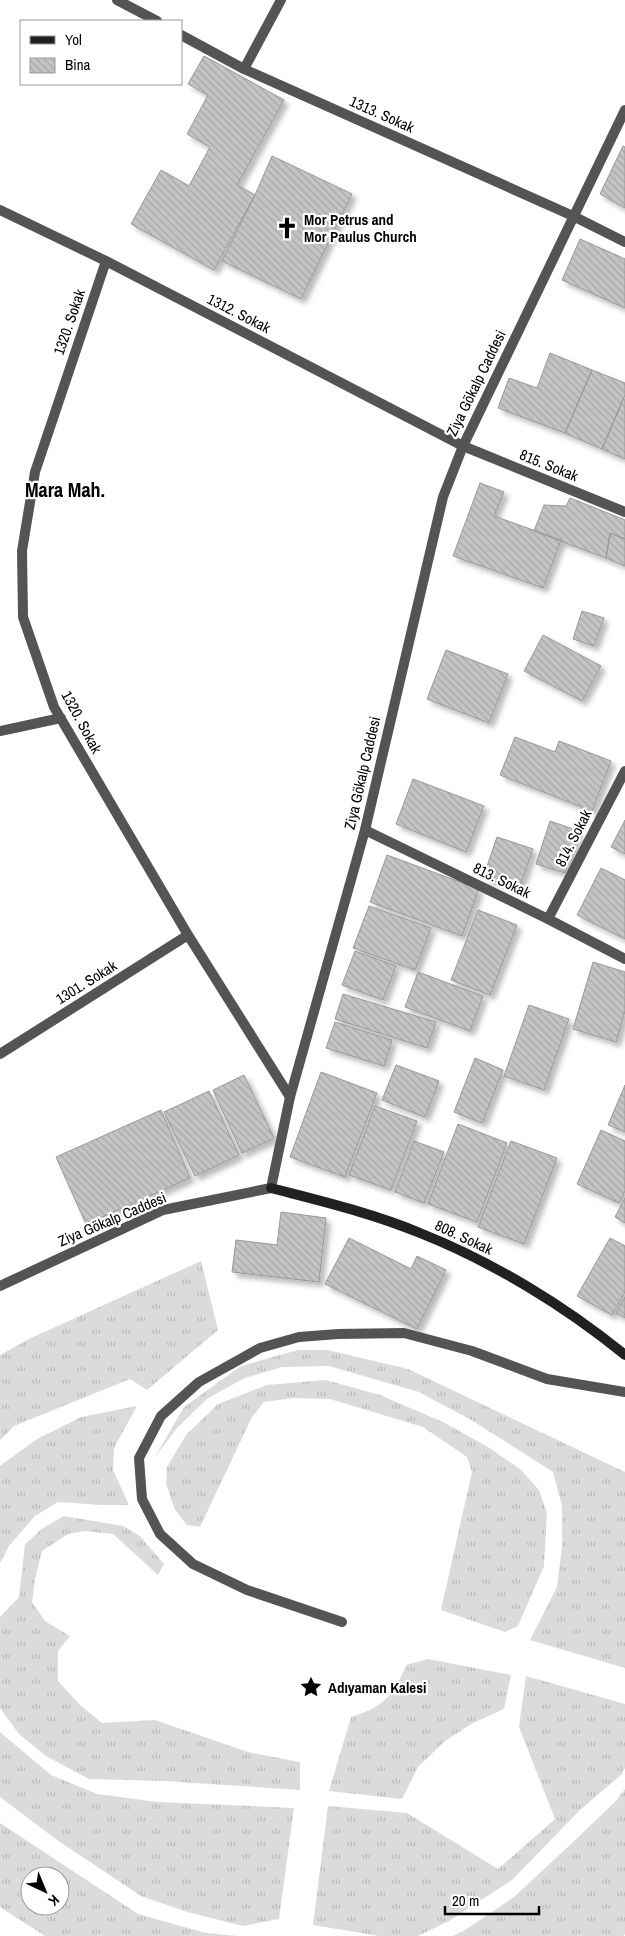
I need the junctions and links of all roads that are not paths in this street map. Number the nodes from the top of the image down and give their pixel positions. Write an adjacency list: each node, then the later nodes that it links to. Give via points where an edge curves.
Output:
1 (117, 0): 3 (street)
2 (281, 0): 5 (street)
3 (154, 20)
4 (182, 35): 5 (street, 1313. Sokak)
5 (244, 68): 8 (street, 1313. Sokak)
6 (625, 110): 8 (street, Ziya Gökalp Caddesi)
7 (0, 210): 10 (street, 1312. Sokak)
8 (573, 216): 9 (street, 1313. Sokak); 11 (street, Ziya Gökalp Caddesi)
9 (625, 242)
10 (106, 261): 11 (street, 1312. Sokak); 13 (street, 1320. Sokak, via 34,472 22,551 23,617 54,707)
11 (463, 446): 12 (street, 815. Sokak); 16 (street, Ziya Gökalp Caddesi, via 443,497)
12 (625, 512)
13 (61, 718): 14 (street); 18 (street, 1320. Sokak)
14 (0, 731)
15 (625, 771): 17 (street, 814. Sokak)
16 (365, 830): 17 (street, 813. Sokak); 21 (street, Ziya Gökalp Caddesi)
17 (548, 919): 19 (street, 813. Sokak)
18 (188, 935): 20 (street, 1301. Sokak); 21 (street, 1320. Sokak)
19 (625, 959)
20 (0, 1054)
21 (290, 1097): 22 (street, Ziya Gökalp Caddesi)
22 (271, 1188): 23 (street, Ziya Gökalp Caddesi, via 163,1210); 24 (main road, 808. Sokak, via 350,1209 411,1230 506,1273)
23 (0, 1286)
24 (625, 1356)
25 (625, 1392): 26 (street, via 547,1378 472,1351 404,1333 299,1337 260,1348 200,1382 161,1416 138,1458 142,1500 160,1534 193,1564 229,1582)
26 (342, 1622)

